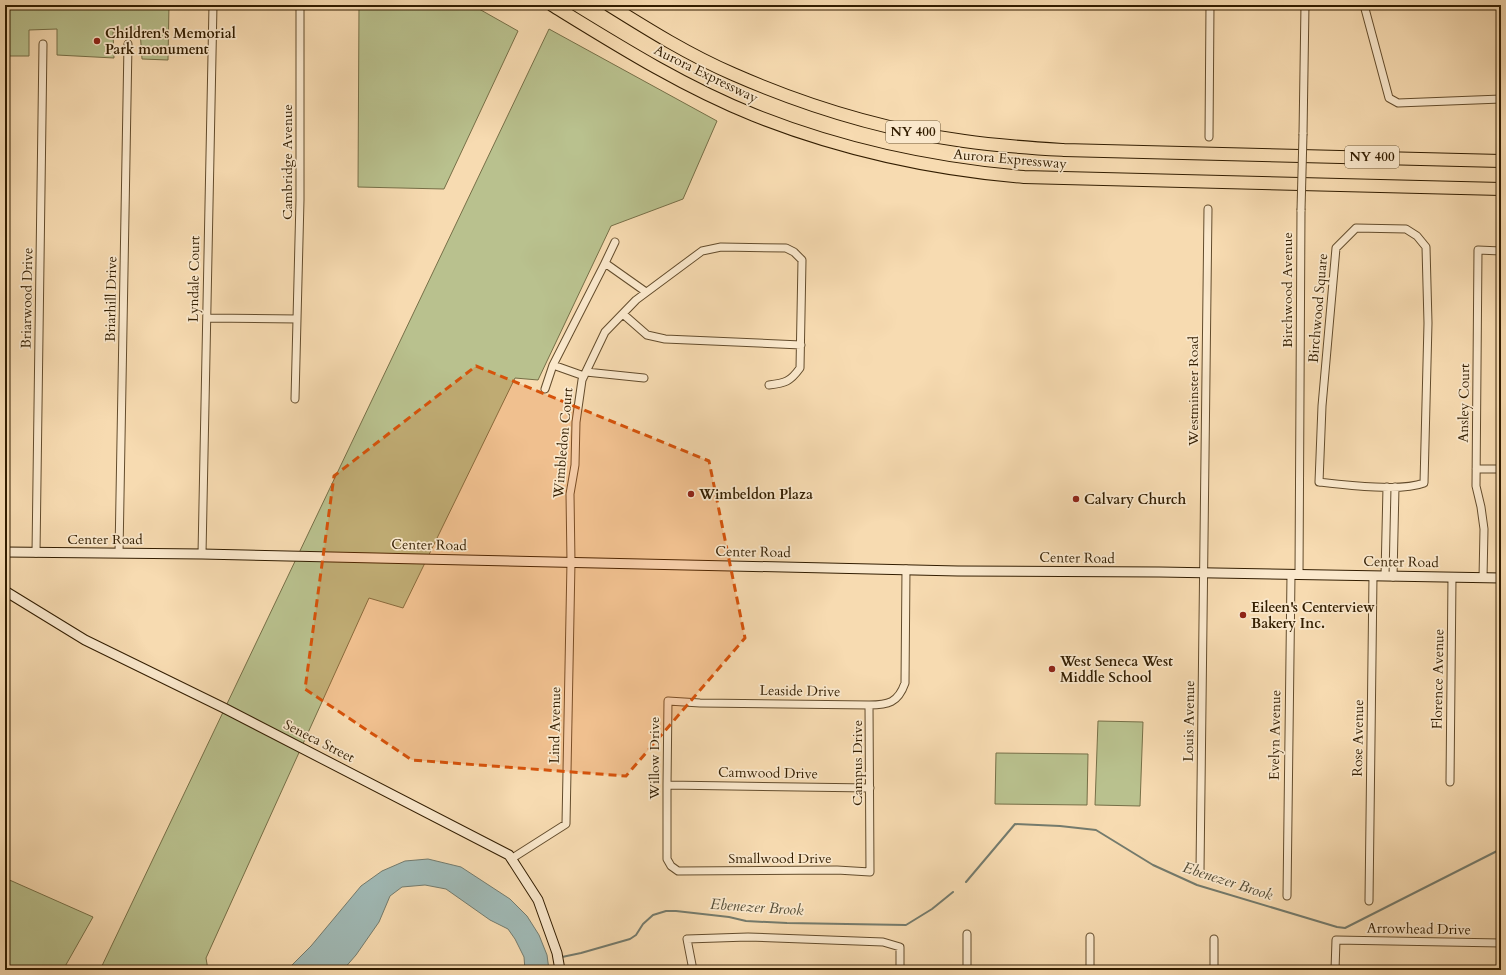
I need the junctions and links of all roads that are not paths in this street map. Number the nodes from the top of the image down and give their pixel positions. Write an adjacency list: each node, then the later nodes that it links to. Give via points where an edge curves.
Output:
1 (213, 5): 20 (street, Lyndale Court)
2 (300, 5): 21 (street, Cambridge Avenue)
3 (552, 5): 13 (highway, Aurora Expressway / NY 400, via 682,81 752,114 837,144 898,160 983,174 1024,177)
4 (609, 5): 12 (highway, Aurora Expressway / NY 400, via 688,52 770,89 869,122 957,140 1012,147 1072,150)
5 (1210, 5): 11 (street)
6 (1305, 5): 40 (street, Birchwood Avenue, bridge)
7 (1364, 5): 10 (street, via 1388,98 1398,103)
8 (44, 44): 34 (street, Briarwood Drive)
9 (128, 44): 35 (street, Briarhill Drive)
10 (1501, 99)
11 (1209, 137)
12 (1501, 161)
13 (1501, 189)
14 (1208, 209): 39 (street, Westminster Road)
15 (615, 242): 17 (street)
16 (1501, 251): 29 (street, Ansley Court, via 1478,250)
17 (605, 263): 18 (street); 23 (street)
18 (646, 292): 19 (street, Wimbledon Court); 22 (street, Wimbledon Court, via 702,251 721,247 786,248 802,260)
19 (623, 314): 22 (street, via 647,335 665,339); 24 (street, Wimbledon Court, via 605,332)
20 (206, 318): 21 (street); 36 (street, Lyndale Court)
21 (297, 319): 28 (street, Cambridge Avenue)
22 (801, 345): 26 (street, Wimbledon Court, via 800,368 793,377 784,383)
23 (553, 365): 24 (street); 27 (street)
24 (585, 374): 25 (street); 37 (street, Wimbledon Court, via 576,422 575,465 570,494)
25 (644, 378)
26 (769, 385)
27 (545, 389)
28 (295, 399)
29 (1476, 469): 30 (street); 44 (street, Ansley Court, via 1476,486 1484,529)
30 (1501, 469)
31 (1387, 487): 32 (street, Birchwood Square); 32 (street, Birchwood Square, via 1319,482 1322,406 1336,248 1356,228 1406,229 1417,236 1426,247 1428,323 1424,483 1414,487); 42 (street)
32 (1395, 487): 42 (street)
33 (5, 552): 34 (main road, Center Road)
34 (36, 553): 35 (main road, Center Road)
35 (119, 553): 36 (main road, Center Road)
36 (202, 554): 37 (main road, Center Road)
37 (572, 562): 38 (main road, Center Road); 54 (street, Lind Avenue, via 566,824)
38 (906, 569): 39 (main road, Center Road); 48 (street, Campus Drive, via 905,683 899,696 894,700 882,705)
39 (1204, 573): 40 (main road, Center Road); 55 (street, Louis Avenue)
40 (1295, 575): 41 (main road, Center Road); 56 (street, Evelyn Avenue)
41 (1374, 576): 42 (main road, Center Road); 57 (street, Rose Avenue)
42 (1389, 576): 43 (main road, Center Road)
43 (1452, 578): 44 (main road, Center Road); 49 (street, Florence Avenue)
44 (1483, 578): 45 (main road, Center Road)
45 (1501, 578)
46 (5, 592): 54 (main road, Seneca Street, via 85,640 497,848)
47 (730, 703): 48 (street, Leaside Drive); 50 (street, Willow Drive, via 668,701)
48 (869, 705): 51 (street, Campus Drive)
49 (1450, 782)
50 (666, 785): 51 (street, Camwood Drive); 53 (street, Willow Drive)
51 (870, 788): 52 (street, Campus Drive)
52 (870, 837): 53 (street, Smallwood Drive, via 870,872 678,871 671,866)
53 (667, 853)
54 (511, 859): 62 (main road, Seneca Street, via 538,900)
55 (1200, 870)
56 (1287, 896)
57 (1369, 900)
58 (967, 934): 65 (street)
59 (1090, 936): 66 (street)
60 (1214, 939): 67 (street)
61 (1501, 943): 68 (street, Arrowhead Drive, via 1336,940)
62 (560, 970)
63 (693, 970): 64 (street, via 687,939 748,936 883,942 900,947)
64 (900, 970)
65 (967, 970)
66 (1090, 970)
67 (1214, 970)
68 (1335, 970)

